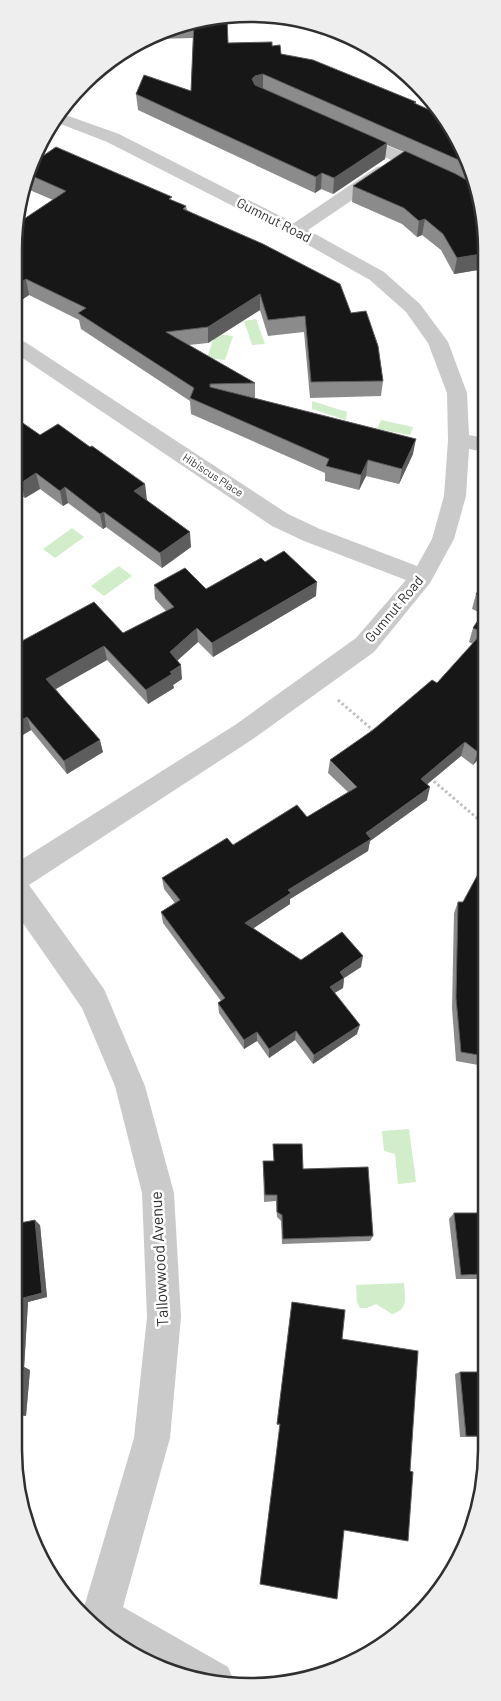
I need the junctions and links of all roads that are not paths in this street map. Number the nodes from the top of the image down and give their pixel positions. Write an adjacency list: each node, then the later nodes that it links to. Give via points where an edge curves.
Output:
1 (65, 119): 5 (street, Gumnut Road, via 113,138)
2 (341, 131): 3 (street)
3 (402, 158): 4 (street); 5 (street)
4 (418, 166)
5 (295, 230): 7 (street, Gumnut Road, via 377,276 413,308 438,342 457,393)
6 (23, 349): 9 (street, Hibiscus Place, via 280,520)
7 (459, 440): 8 (street); 9 (street, Gumnut Road, via 454,496 443,540)
8 (478, 444)
9 (422, 577): 10 (street, Gumnut Road, via 364,645 244,732)
10 (23, 874)
11 (23, 900): 12 (street, Tallowwood Avenue, via 93,999 130,1086 158,1193 164,1317 152,1438)
12 (99, 1621): 13 (street)
13 (197, 1672)

